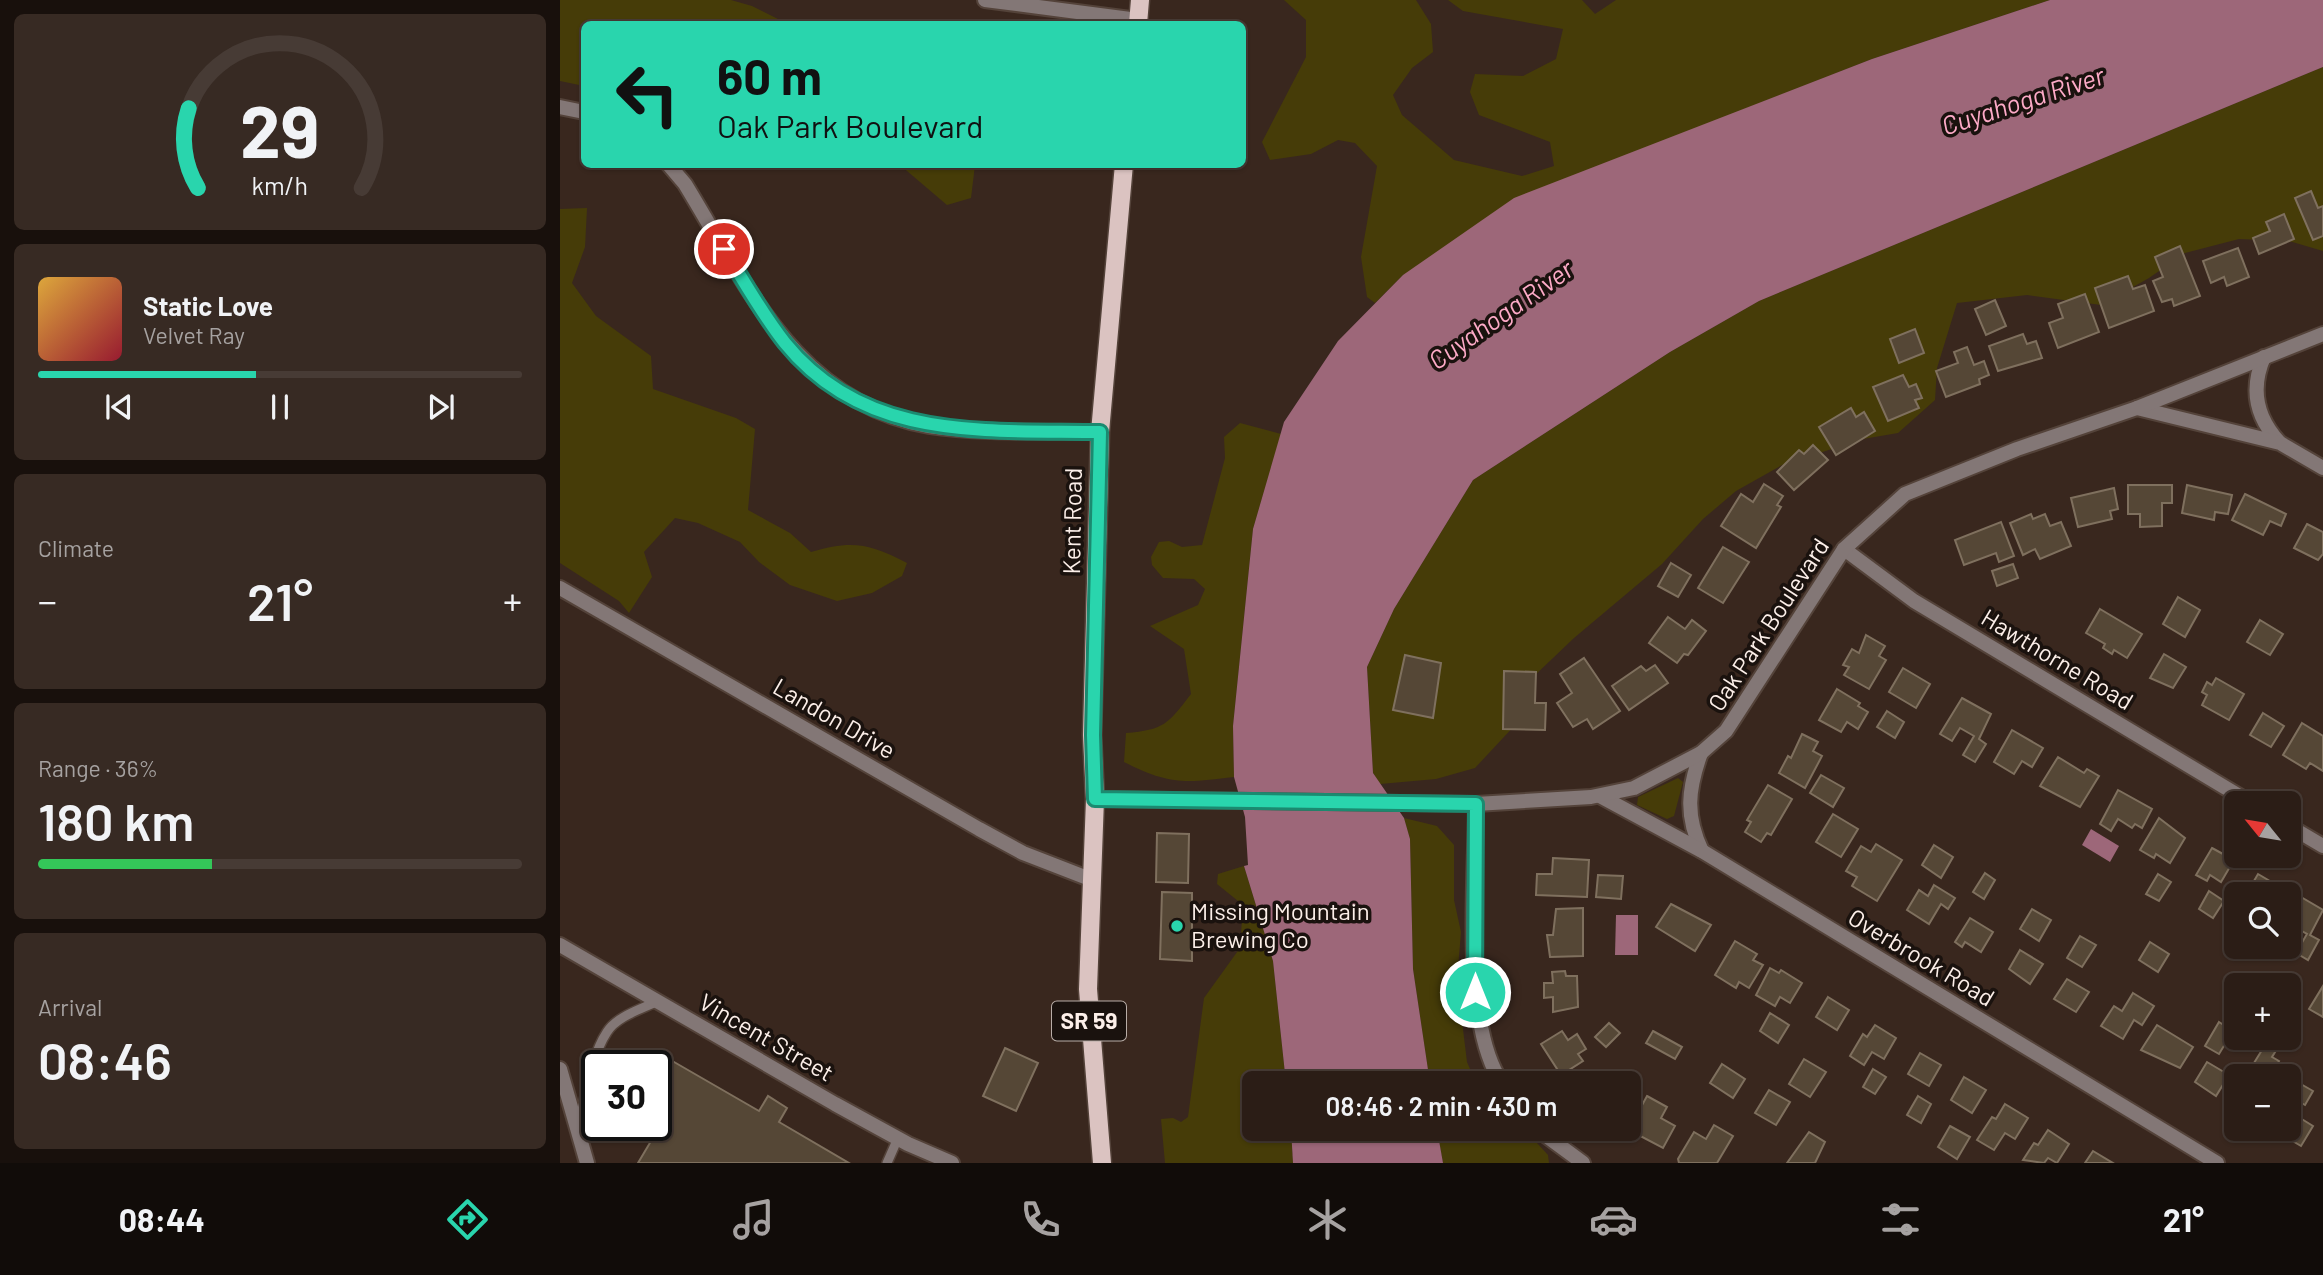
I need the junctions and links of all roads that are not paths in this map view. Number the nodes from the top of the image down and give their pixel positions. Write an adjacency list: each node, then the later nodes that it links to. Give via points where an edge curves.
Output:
1 (985, 0): 3 (street)
2 (1140, 0): 4 (main road)
3 (1131, 21)
4 (1138, 21)
5 (560, 107): 6 (street)
6 (581, 112)
7 (671, 168): 12 (street, via 786,344 823,380 851,398 881,413 932,426)
8 (1124, 168): 12 (main road, Kent Road / SR 59)
9 (2323, 334): 10 (street, Oak Park Boulevard)
10 (2264, 357): 11 (street, Oak Park Boulevard); 13 (street, via 2255,394 2264,423)
11 (2137, 408): 13 (street); 15 (street, Oak Park Boulevard, via 1912,490)
12 (1100, 432): 20 (main road, Kent Road / SR 59)
13 (2280, 443): 14 (street)
14 (2323, 468)
15 (1844, 549): 17 (street, Oak Park Boulevard, via 1745,704 1726,731); 18 (street, Hawthorne Road, via 1914,601)
16 (560, 588): 25 (street, Landon Drive, via 990,835)
17 (1701, 753): 19 (street, Oak Park Boulevard, via 1634,788); 24 (street, via 1689,792 1689,812)
18 (2231, 791)
19 (1600, 796): 21 (street, Oak Park Boulevard); 24 (street, Overbrook Road)
20 (1095, 799): 21 (street, Oak Park Boulevard); 25 (main road, Kent Road / SR 59)
21 (1476, 804): 29 (street, via 1475,992 1481,1035)
22 (2301, 833): 23 (street)
23 (2323, 846)
24 (1702, 851): 38 (street, Overbrook Road)
25 (1090, 879): 36 (main road, SR 59, via 1088,1016)
26 (560, 945): 27 (street, Vincent Street)
27 (658, 1001): 30 (lane, via 622,1018 607,1031); 31 (street, Vincent Street)
28 (560, 1069): 30 (street)
29 (1497, 1071)
30 (577, 1130): 33 (street)
31 (898, 1138): 34 (lane); 35 (street, Vincent Street)
32 (1553, 1141): 37 (street)
33 (587, 1163)
34 (887, 1163)
35 (952, 1163)
36 (1102, 1163)
37 (1583, 1163)
38 (2217, 1163)

